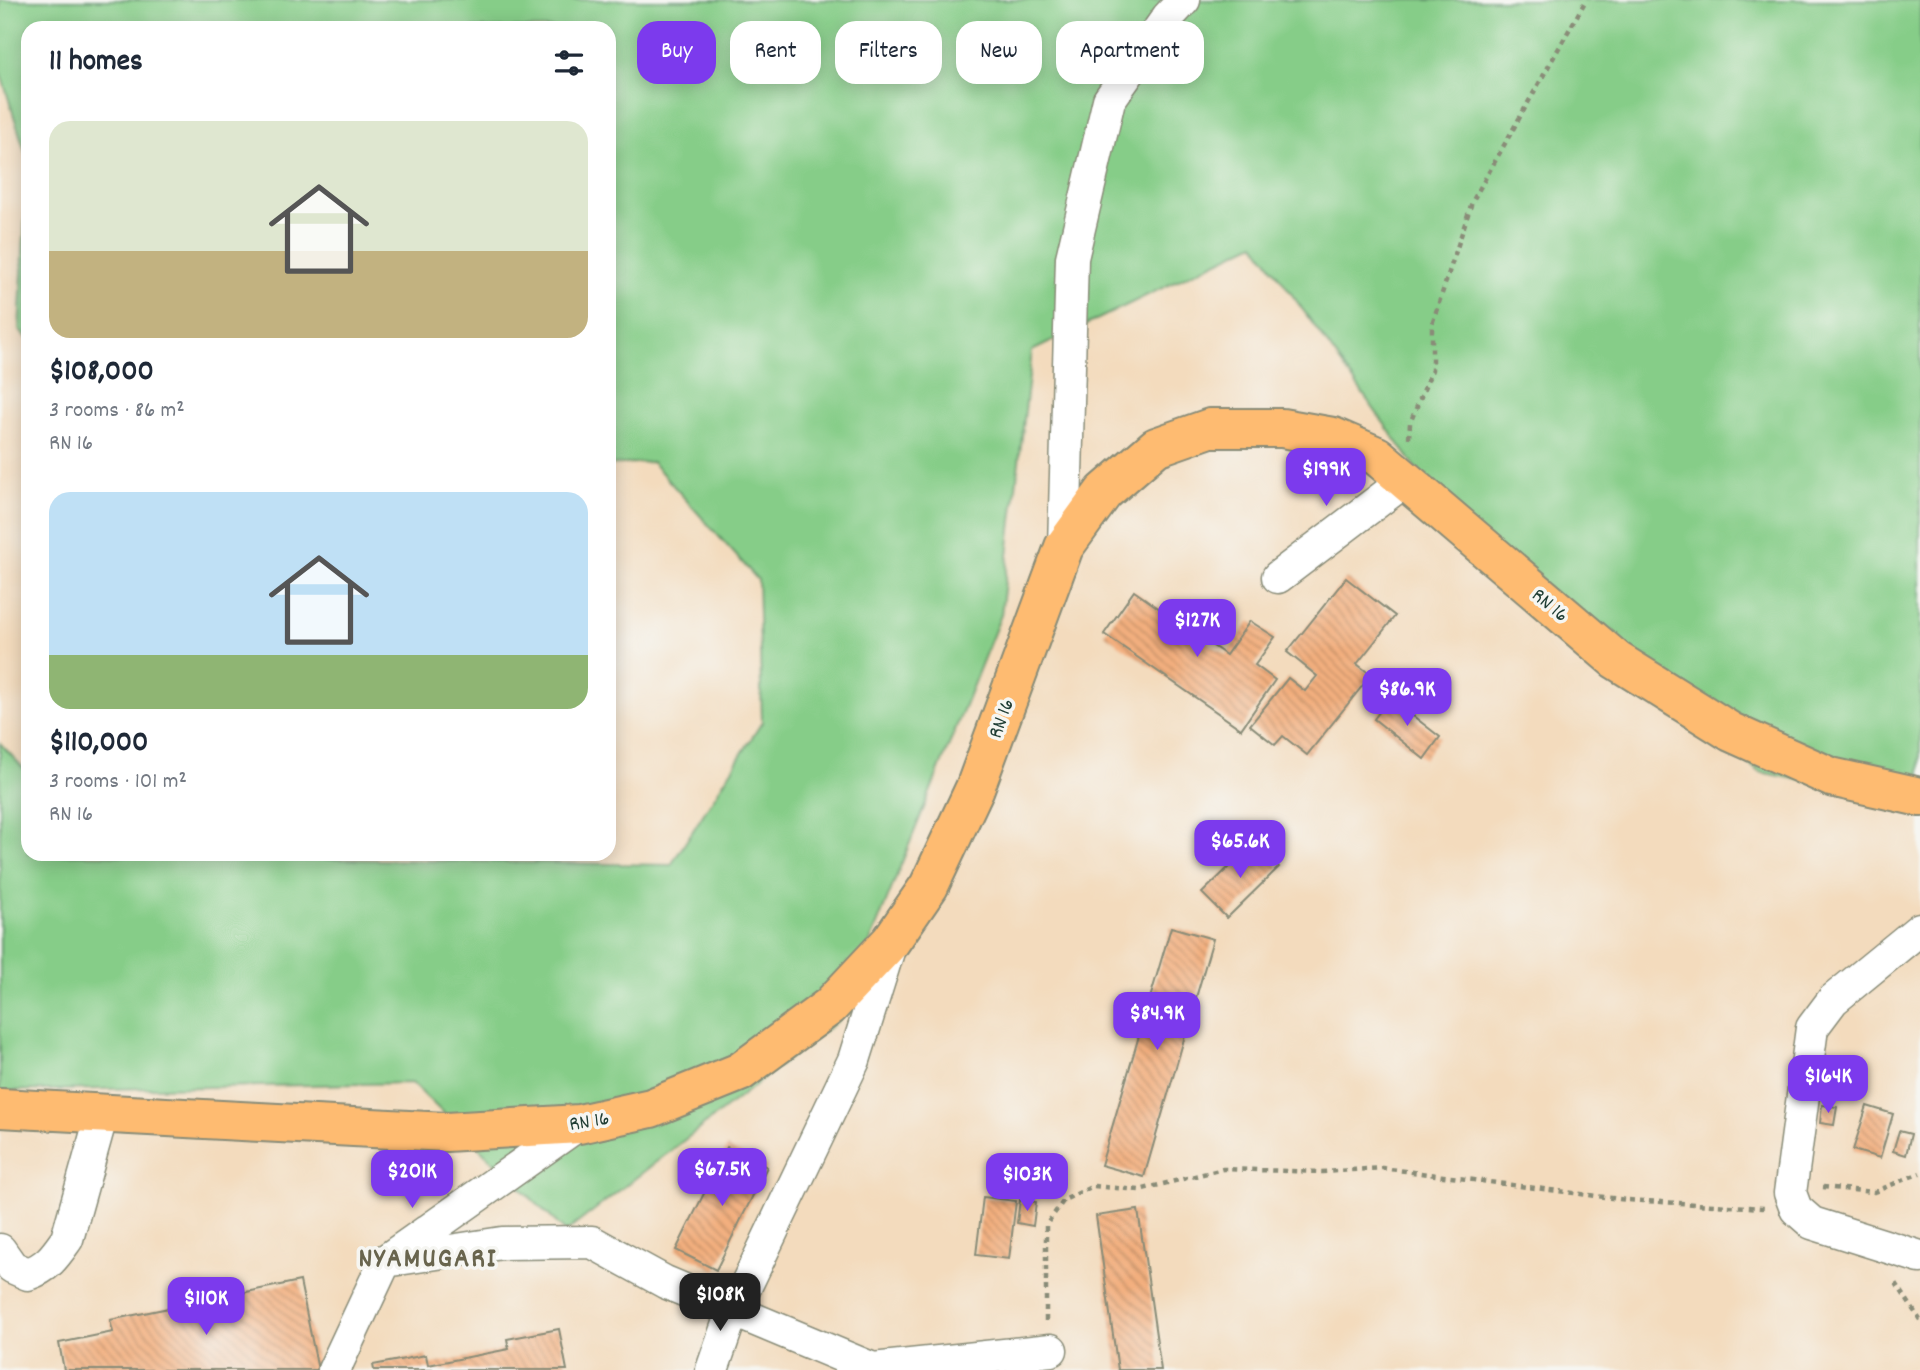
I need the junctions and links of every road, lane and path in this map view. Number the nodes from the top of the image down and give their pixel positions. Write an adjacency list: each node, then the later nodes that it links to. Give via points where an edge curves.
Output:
1 (1184, 0): 4 (street, via 1108,100 1072,258)
2 (1586, 0): 3 (path, via 1472,202 1432,324 1432,370 1410,423)
3 (1406, 480): 4 (main road, RN 16 / RN 16, via 1377,456 1332,436 1282,428 1210,428 1156,447 1104,492); 5 (street); 6 (main road, RN 16 / RN 16, via 1616,660 1731,732 1831,777)
4 (1064, 547): 8 (main road, RN 16 / RN 16, via 975,788 929,886)
5 (1278, 577)
6 (1920, 797)
7 (1920, 929): 13 (street, via 1833,1000 1812,1028)
8 (891, 941): 11 (main road, RN 16 / RN 16, via 830,1006 740,1072 652,1108); 17 (street, via 853,1060)
9 (0, 1108): 10 (main road, RN 16 / RN 16)
10 (102, 1114): 11 (main road, RN 16 / RN 16, via 446,1132); 14 (street, via 67,1239 54,1257 46,1267 28,1274 12,1267)
11 (579, 1124): 16 (street)
12 (1920, 1173): 13 (path, via 1874,1192)
13 (1793, 1195): 15 (street, via 1811,1223); 18 (path, via 1627,1200 1382,1168 1223,1170 1139,1190 1093,1186 1064,1200 1046,1225 1044,1297)
14 (0, 1250)
15 (1920, 1257)
16 (385, 1261): 17 (street, via 502,1243 592,1242 665,1282); 19 (street)
17 (734, 1311): 18 (street, via 873,1368); 20 (street)
18 (1051, 1350)
19 (334, 1370)
20 (712, 1370)

